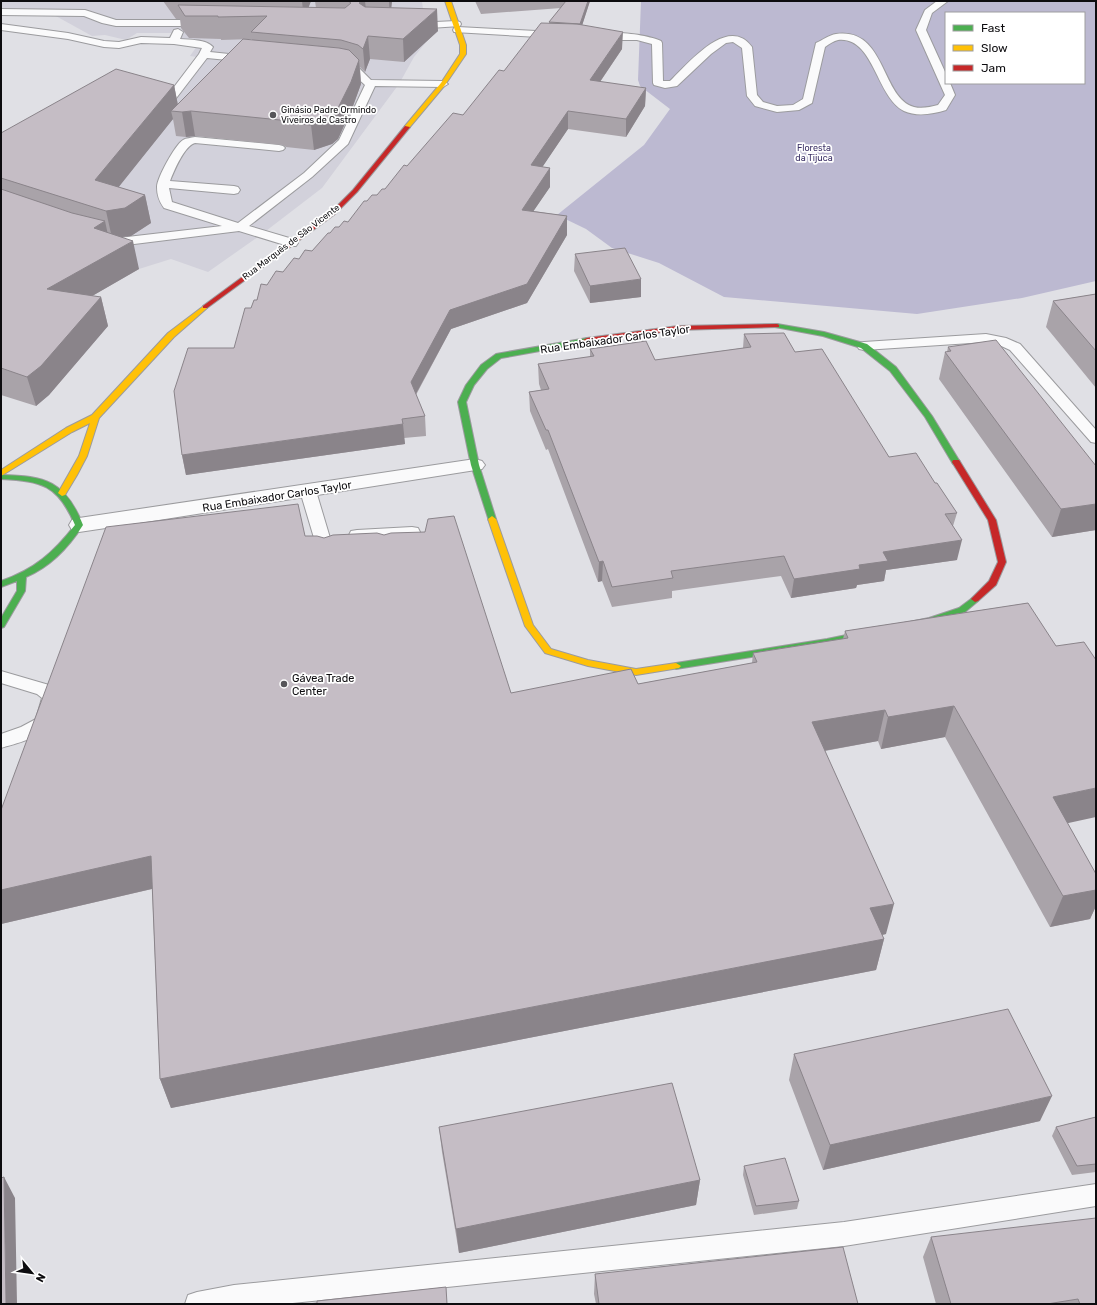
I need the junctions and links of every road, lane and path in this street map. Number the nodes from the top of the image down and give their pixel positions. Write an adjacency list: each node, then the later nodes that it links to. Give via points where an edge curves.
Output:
1 (448, 1): 7 (street, Rua Marquês de São Vicente)
2 (943, 1): 18 (lane, via 928,12 921,30)
3 (1, 12): 4 (lane, via 79,12 110,22)
4 (182, 22): 5 (lane); 11 (lane)
5 (211, 23)
6 (403, 26): 7 (lane)
7 (457, 27): 9 (lane); 16 (street, Rua Marquês de São Vicente, via 463,54)
8 (1, 28): 11 (lane, via 68,36 104,44 120,45 141,40)
9 (562, 35)
10 (593, 37): 17 (lane, via 640,37 657,43 658,83 665,85 673,84 718,42 729,38 740,40 747,47 752,96 759,104 777,109 795,108 808,101 820,46 836,37 852,38 864,45 897,101 907,108 923,112 942,108 950,95)
11 (174, 41): 12 (lane, via 205,45 208,47)
12 (204, 55): 13 (lane); 19 (lane)
13 (258, 60)
14 (328, 66): 15 (lane, via 356,71)
15 (371, 83): 16 (lane); 23 (lane, via 344,142 308,175)
16 (443, 84): 25 (street, Rua Marquês de São Vicente, via 355,191 333,213)
17 (945, 84)
18 (945, 84)
19 (170, 99)
20 (279, 148): 21 (lane, via 190,141 171,166)
21 (163, 184): 22 (lane); 23 (lane, via 168,205)
22 (234, 190)
23 (240, 227): 24 (lane, via 112,244); 25 (lane)
24 (98, 241)
25 (292, 243): 27 (street, Rua Marquês de São Vicente, via 171,335)
26 (864, 346): 28 (lane, via 986,338 1001,341 1015,347); 29 (street, Rua Embaixador Carlos Taylor, via 824,334 777,326 678,328 561,344 499,356 484,367 470,385 462,402); 29 (street, Rua Embaixador Carlos Taylor, via 893,368 928,416 994,527 1002,562 993,583 962,610 930,621 827,642 636,672 588,663 548,651 529,626)
27 (95, 418): 30 (street, Rua Marquês de São Vicente, via 69,430); 33 (street, via 84,458)
28 (1096, 439)
29 (475, 465): 32 (street, Rua Embaixador Carlos Taylor)
30 (1, 474)
31 (1, 477): 33 (street, via 22,477 45,483)
32 (308, 492): 34 (street, Rua Embaixador Carlos Taylor); 37 (lane)
33 (62, 493): 34 (street, via 69,501)
34 (79, 525): 40 (street, via 55,556 40,568)
35 (419, 532): 36 (lane)
36 (385, 533): 37 (lane); 38 (lane)
37 (332, 537): 39 (lane)
38 (387, 550)
39 (329, 563)
40 (22, 577): 41 (street); 42 (street, via 21,591)
41 (1, 584)
42 (1, 626)
43 (1, 677): 44 (lane, via 43,689 51,698 44,722 38,727)
44 (1, 741)
45 (1096, 1195): 46 (lane, via 844,1234 234,1297)
46 (197, 1304)

